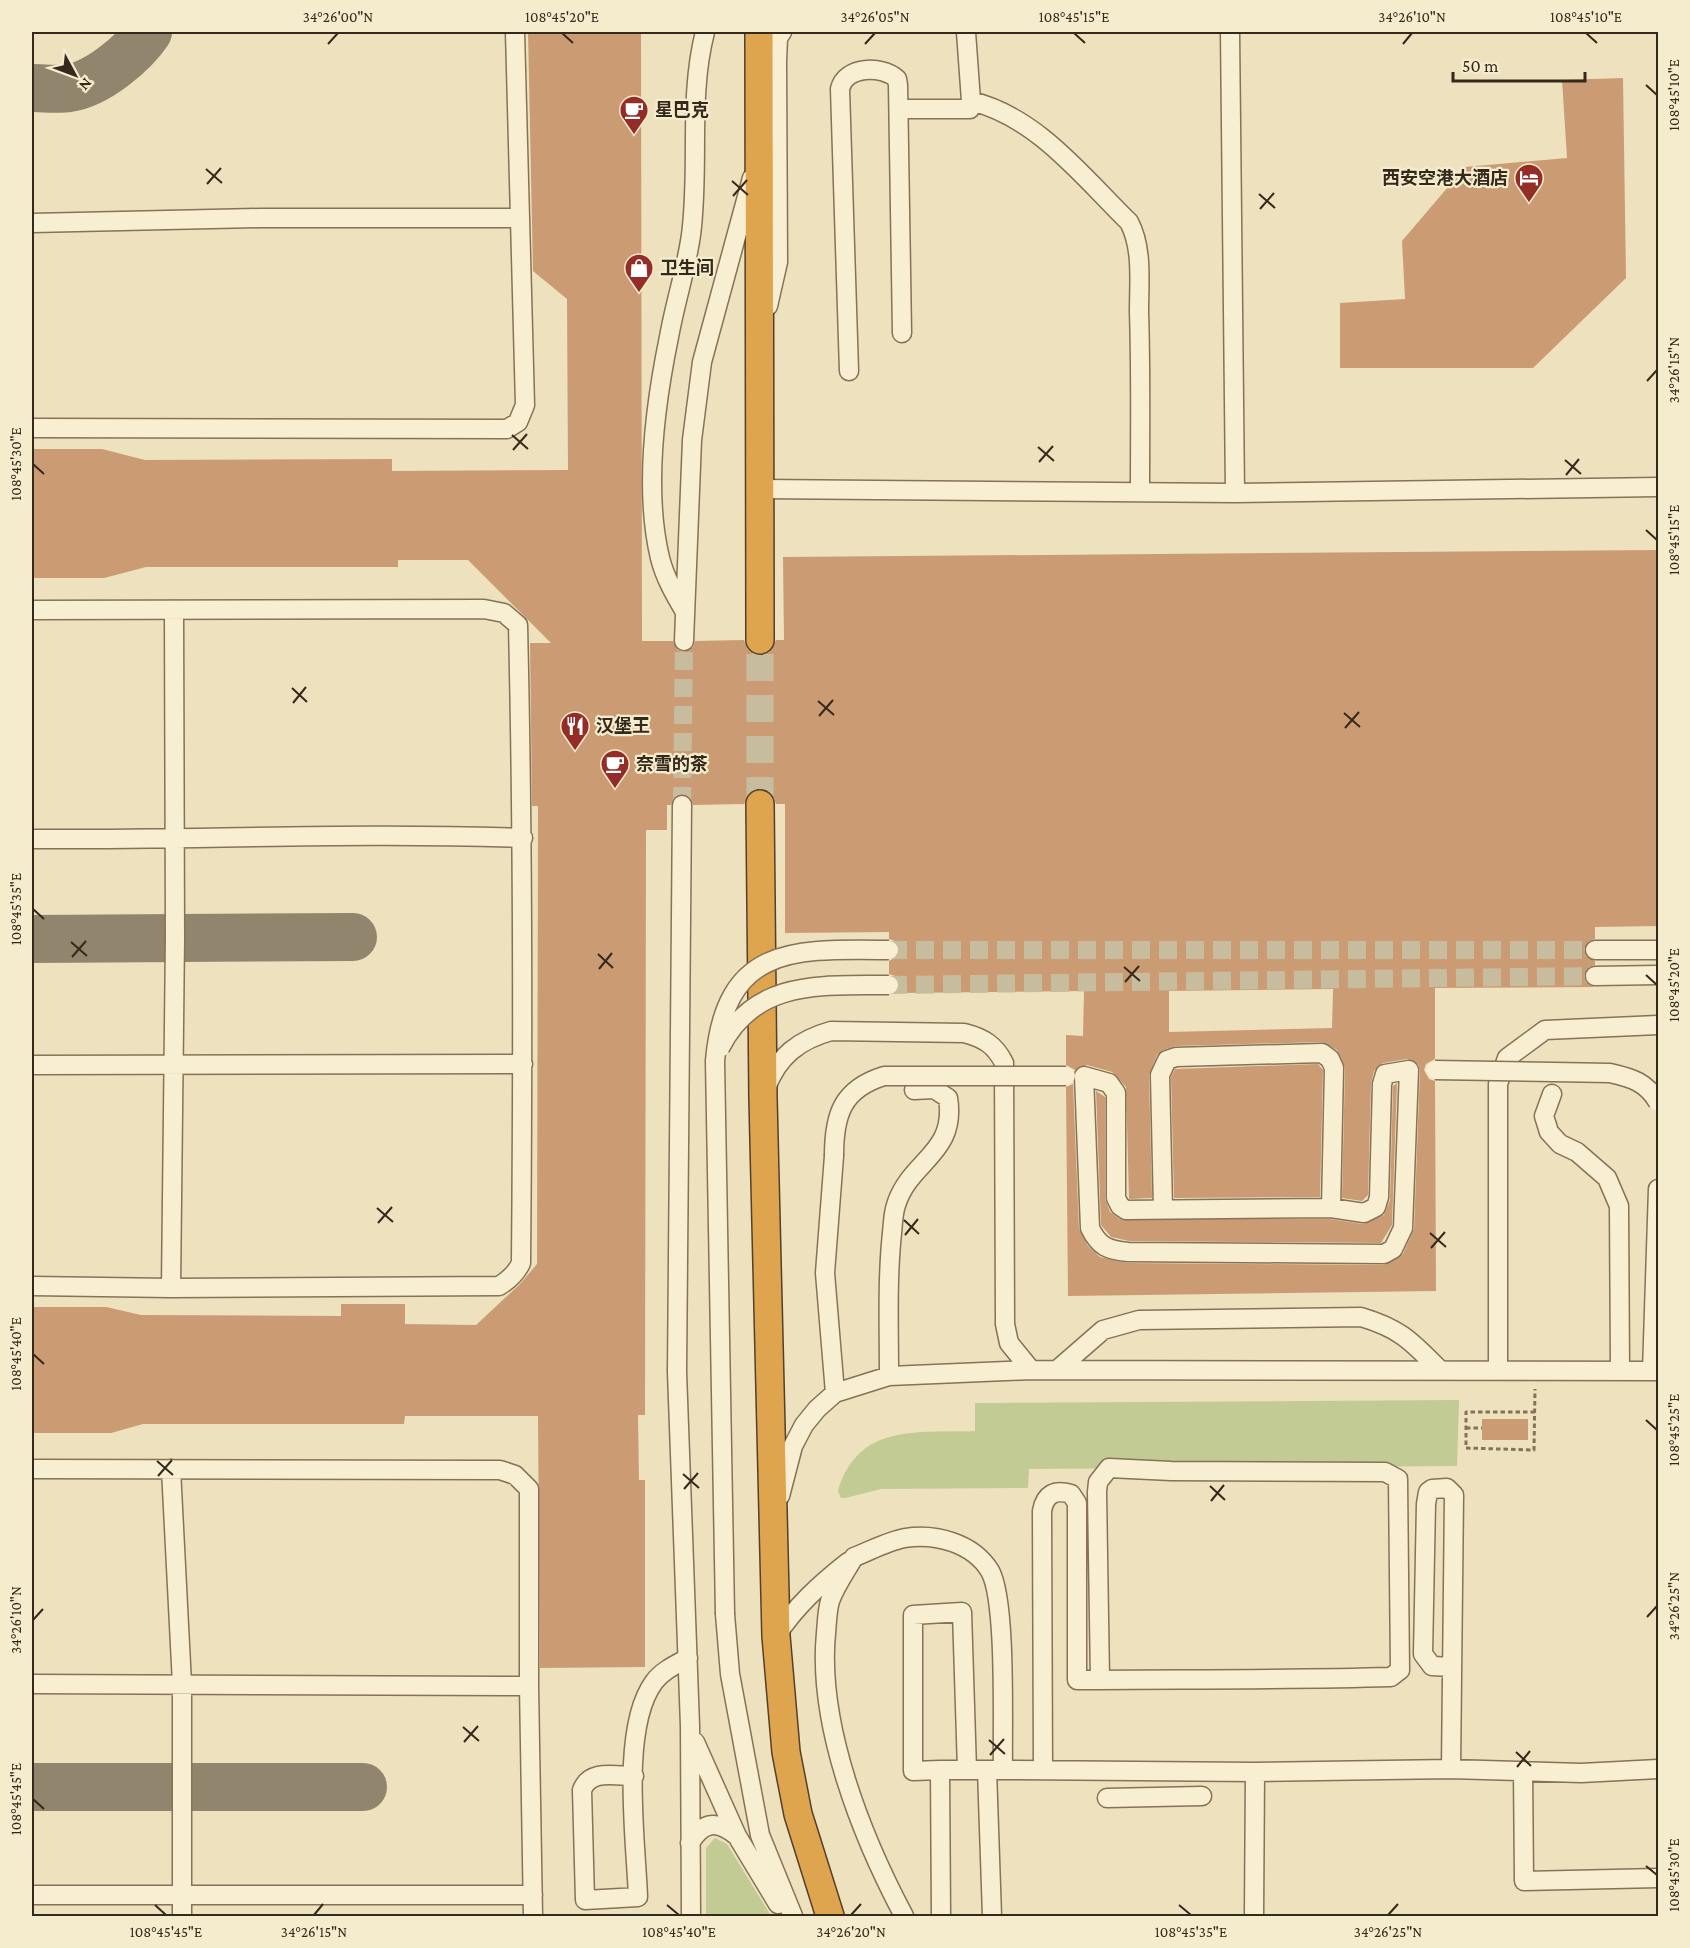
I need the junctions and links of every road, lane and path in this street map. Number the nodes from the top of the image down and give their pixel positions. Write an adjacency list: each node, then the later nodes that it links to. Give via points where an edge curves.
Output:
1 (515, 32): 10 (street)
2 (705, 32): 22 (street, via 695,84 691,235 657,400 654,456 653,520 669,585)
3 (759, 32): 9 (highway)
4 (782, 32): 13 (street, via 777,61 778,262)
5 (966, 32): 18 (street, via 971,101 1002,113 1043,138 1134,231 1139,282)
6 (1230, 32): 19 (street)
7 (900, 109): 8 (street); 12 (street); 14 (street, via 897,79 886,72 856,71 841,82)
8 (970, 109)
9 (759, 153): 13 (highway); 22 (street, via 702,362 692,440)
10 (519, 218): 11 (street); 15 (street, via 525,405 518,422 507,429)
11 (32, 223)
12 (902, 333)
13 (760, 339): 17 (highway)
14 (849, 371)
15 (32, 428)
16 (1659, 488): 19 (street)
17 (760, 489): 18 (street); 23 (highway)
18 (1140, 491): 19 (street)
19 (1235, 493)
20 (32, 610): 21 (street)
21 (174, 610): 27 (street); 28 (street, via 484,609 504,614 518,625)
22 (685, 612): 24 (street)
23 (760, 640)
24 (684, 641)
25 (760, 804): 45 (highway)
26 (682, 805): 69 (street, via 677,1372)
27 (175, 837): 28 (street, via 404,834); 29 (street); 38 (street)
28 (523, 838): 39 (street)
29 (32, 839)
30 (889, 950): 37 (street, bridge, via 800,951 762,966 744,981 722,1016)
31 (1595, 950): 32 (street)
32 (1659, 950)
33 (1659, 975): 34 (street)
34 (1595, 976)
35 (889, 985): 37 (street, bridge, via 807,987 781,993 741,1019 728,1034)
36 (1659, 1025): 55 (street, via 1545,1030 1507,1058 1498,1084)
37 (715, 1061): 99 (street, bridge, via 725,1614 732,1685 760,1834)
38 (174, 1063): 39 (street); 40 (street); 51 (street)
39 (523, 1064): 51 (street, via 521,1263 509,1280 499,1286)
40 (32, 1065)
41 (1435, 1070): 46 (street, bridge, via 1610,1072 1649,1087)
42 (1075, 1076): 48 (street, via 1090,1228 1097,1242 1107,1250 1371,1256 1392,1249 1403,1228 1409,1070 1385,1074 1382,1084 1376,1207 1364,1213); 49 (street, via 1108,1083 1116,1093 1116,1198 1120,1206 1126,1210); 60 (street, bridge, via 884,1076 864,1082 838,1113 825,1273)
43 (914, 1090): 58 (street, via 934,1089 948,1098 951,1115 948,1133 907,1182 895,1206 890,1251)
44 (1552, 1094): 56 (street, via 1544,1116 1549,1132 1607,1178 1619,1206)
45 (763, 1098): 52 (street, via 771,1076 791,1049 810,1037 831,1031 964,1033 980,1037 996,1049 1004,1063 1005,1324 1009,1343); 66 (highway)
46 (1659, 1102)
47 (1659, 1189): 57 (street)
48 (1331, 1208): 49 (street); 49 (street, via 1334,1068 1322,1053 1167,1060 1160,1075)
49 (1163, 1209)
50 (32, 1287): 51 (street)
51 (171, 1288)
52 (1031, 1370): 53 (street); 58 (street)
53 (1057, 1370): 54 (street); 54 (street, via 1103,1330 1139,1320 1361,1317 1390,1326)
54 (1440, 1370): 55 (street)
55 (1498, 1370): 56 (street)
56 (1620, 1370): 57 (street)
57 (1655, 1371)
58 (889, 1376): 60 (street)
59 (1535, 1389): 61 (path)
60 (835, 1394): 66 (street, via 804,1425 793,1446)
61 (1535, 1412): 62 (path, via 1466,1412); 62 (path, via 1534,1450 1466,1448)
62 (1466, 1428): 63 (path)
63 (1482, 1428)
64 (32, 1469): 65 (street)
65 (171, 1469): 75 (street); 76 (street, via 500,1470 515,1474 529,1490)
66 (774, 1528): 68 (highway)
67 (854, 1557): 68 (street, via 818,1586); 82 (street, via 903,1539 945,1539 968,1550 990,1571 1000,1607); 101 (street, via 829,1603 824,1656 834,1732 844,1776 883,1876)
68 (776, 1636): 100 (highway, via 788,1763 806,1843)
69 (688, 1658): 77 (street); 86 (street, via 666,1670 653,1683 639,1712)
70 (1452, 1667): 70 (street, via 1454,1495 1447,1488 1432,1489 1426,1504 1423,1654 1432,1666); 78 (street)
71 (1077, 1680): 72 (street); 74 (street); 74 (street, via 1077,1503 1071,1494 1052,1493 1042,1511)
72 (1100, 1680): 72 (street, via 1396,1675 1400,1670 1398,1479 1385,1472 1109,1468 1098,1482 1097,1492)
73 (32, 1683): 75 (street)
74 (1044, 1683): 83 (street)
75 (182, 1684): 76 (street); 92 (street)
76 (529, 1686): 94 (street)
77 (690, 1726): 89 (street, via 705,1769); 90 (street)
78 (1451, 1769): 84 (street); 85 (street)
79 (1659, 1769): 84 (street)
80 (940, 1770): 81 (street); 81 (street, via 913,1772 913,1615 962,1612); 102 (street)
81 (967, 1770): 82 (street)
82 (995, 1770): 83 (street); 103 (street)
83 (1044, 1770): 85 (street)
84 (1523, 1771): 91 (street, via 1524,1881)
85 (1255, 1772): 104 (street)
86 (633, 1776): 86 (street, via 591,1776 585,1781 585,1900 638,1897)
87 (1202, 1796): 88 (street)
88 (1107, 1798)
89 (737, 1836): 90 (street, via 710,1823); 98 (street)
90 (690, 1844): 97 (street)
91 (1659, 1878)
92 (182, 1894): 93 (street); 94 (street); 95 (street)
93 (32, 1895)
94 (533, 1895): 96 (street)
95 (182, 1917)
96 (533, 1917)
97 (691, 1917)
98 (786, 1917)
99 (793, 1917)
100 (830, 1917)
101 (904, 1917)
102 (941, 1917)
103 (992, 1917)
104 (1254, 1917)

